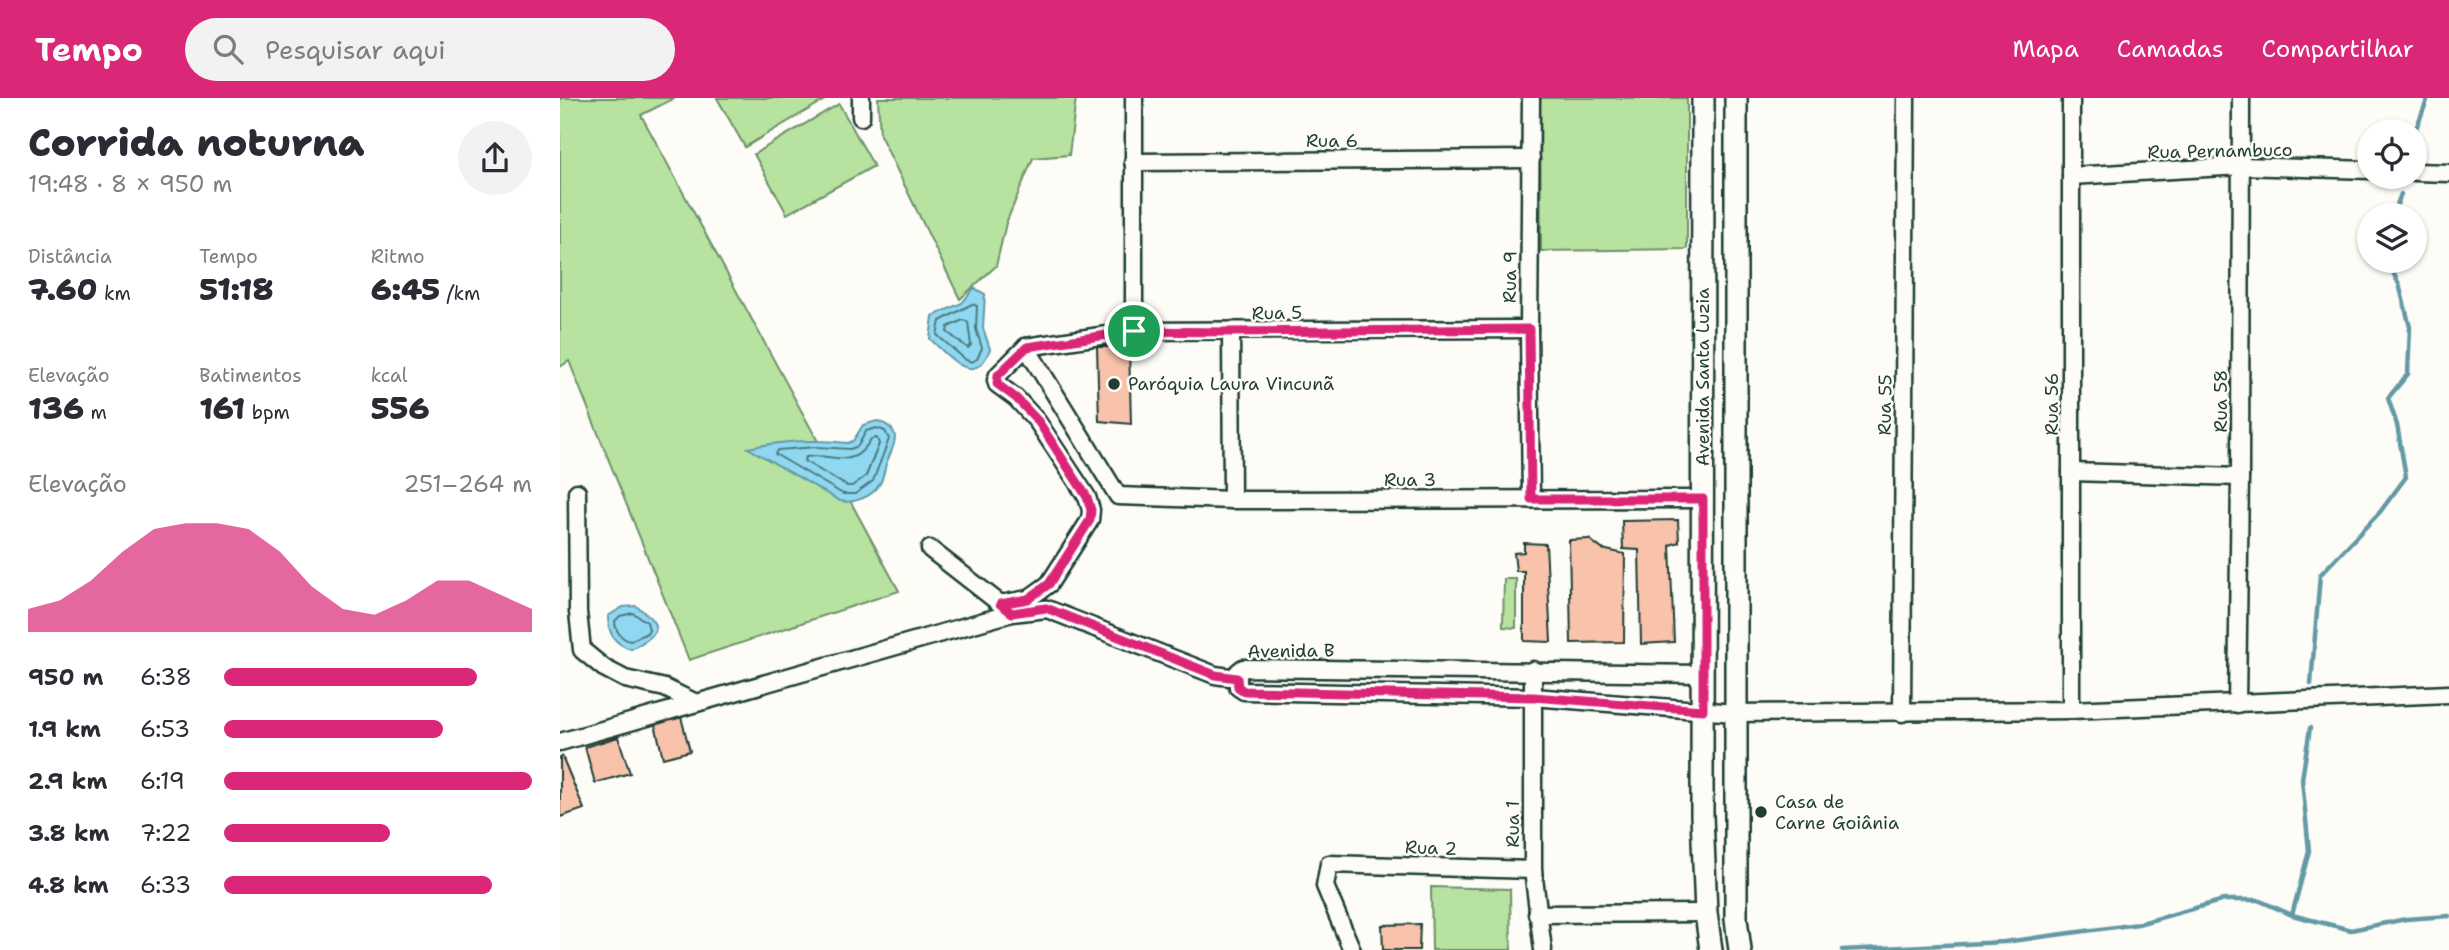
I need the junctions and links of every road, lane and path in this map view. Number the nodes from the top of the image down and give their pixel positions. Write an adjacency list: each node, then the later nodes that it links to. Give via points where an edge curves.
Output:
1 (861, 98): 9 (street)
2 (1134, 98): 11 (street)
3 (1531, 98): 10 (street, Rua 9)
4 (1703, 98): 18 (street, Avenida Santa Luzia)
5 (1736, 98): 17 (street, Avenida Santa Luzia)
6 (1906, 98): 41 (street, Rua 55)
7 (2071, 98): 16 (street, Rua 56)
8 (2241, 98): 12 (street, Rua 58)
9 (861, 117)
10 (1531, 159): 11 (street, Rua 6); 19 (street, Rua 9)
11 (1133, 162): 20 (street)
12 (2241, 166): 13 (street, Rua Pernambuco); 16 (street, Rua Pernambuco); 24 (street, Rua 58)
13 (2357, 170)
14 (2427, 172): 15 (street)
15 (2449, 173)
16 (2071, 176): 23 (street, Rua 56)
17 (1736, 211): 18 (street); 40 (street, Avenida Santa Luzia)
18 (1703, 212): 27 (street, Avenida Santa Luzia)
19 (1529, 329): 21 (street, Rua 5); 26 (street, Rua 9)
20 (1134, 331): 21 (street, Rua 5); 22 (street, Rua 5)
21 (1231, 332): 28 (street)
22 (1027, 347): 28 (street, Rua 3, via 1118,496); 30 (street, via 998,375 997,384 1038,421 1091,510 1090,520 1049,584)
23 (2071, 472): 24 (street); 39 (street, Rua 56)
24 (2240, 477): 37 (street, Rua 58)
25 (577, 492): 36 (street, via 582,650 625,679 665,688)
26 (1531, 499): 27 (street, Rua 3); 28 (street, Rua 3)
27 (1703, 499): 32 (street, Avenida Santa Luzia)
28 (1233, 500)
29 (930, 549): 30 (street)
30 (1006, 608): 33 (street, via 1046,608 1215,675); 36 (street)
31 (1533, 670): 32 (street, Avenida B); 33 (street, Avenida B, via 1243,668); 35 (street, Rua 1)
32 (1702, 674): 38 (street, Avenida Santa Luzia)
33 (1237, 678): 35 (street, Avenida B, via 1244,691)
34 (2449, 694): 37 (street, Avenida B)
35 (1533, 697): 38 (street, Avenida B); 43 (street, Rua 1)
36 (695, 703): 42 (street)
37 (2237, 704): 39 (street, Avenida B)
38 (1703, 710): 40 (street, Avenida B); 44 (street, Avenida Santa Luzia)
39 (2071, 710): 41 (street, Avenida B)
40 (1735, 713): 41 (street, Avenida B); 49 (street, Avenida Santa Luzia)
41 (1902, 713)
42 (560, 742)
43 (1533, 870): 45 (street, Rua 1); 46 (street, Rua 2, via 1329,864 1325,886)
44 (1706, 913): 45 (street); 48 (street, Avenida Santa Luzia)
45 (1537, 914): 47 (street, Rua 1)
46 (1352, 950)
47 (1543, 950)
48 (1711, 950)
49 (1740, 950)

